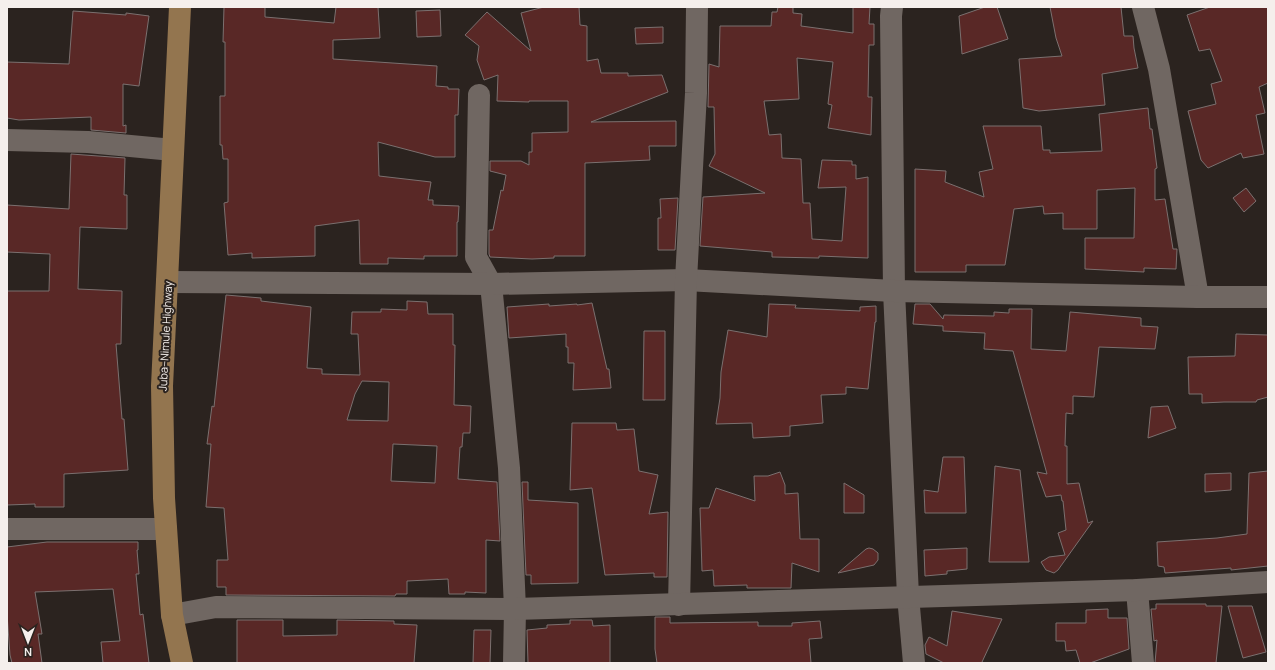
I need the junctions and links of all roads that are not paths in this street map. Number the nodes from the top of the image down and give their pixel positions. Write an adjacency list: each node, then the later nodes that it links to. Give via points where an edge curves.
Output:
1 (180, 7): 7 (main road, Juba–Nimule Highway)
2 (697, 7): 8 (street, via 696,93)
3 (892, 7): 11 (street)
4 (1143, 7): 12 (street, via 1159,69)
5 (479, 94): 10 (street, via 476,257)
6 (7, 140): 7 (street, via 88,142)
7 (173, 150): 9 (main road, Juba–Nimule Highway)
8 (686, 280): 10 (street); 11 (street); 19 (street)
9 (167, 282): 10 (street); 15 (main road, Juba–Nimule Highway, via 162,386)
10 (491, 284): 20 (street, via 509,468)
11 (894, 291): 12 (street); 18 (street)
12 (1198, 297): 13 (street)
13 (1268, 297)
14 (7, 528): 15 (street)
15 (166, 529): 21 (main road, Juba–Nimule Highway)
16 (1268, 582): 17 (street)
17 (1137, 590): 18 (street); 25 (street)
18 (908, 596): 19 (street); 24 (street)
19 (679, 605): 20 (street)
20 (515, 609): 21 (street, via 216,607); 23 (street)
21 (172, 615): 22 (main road, Juba–Nimule Highway)
22 (182, 663)
23 (514, 663)
24 (914, 663)
25 (1143, 663)

